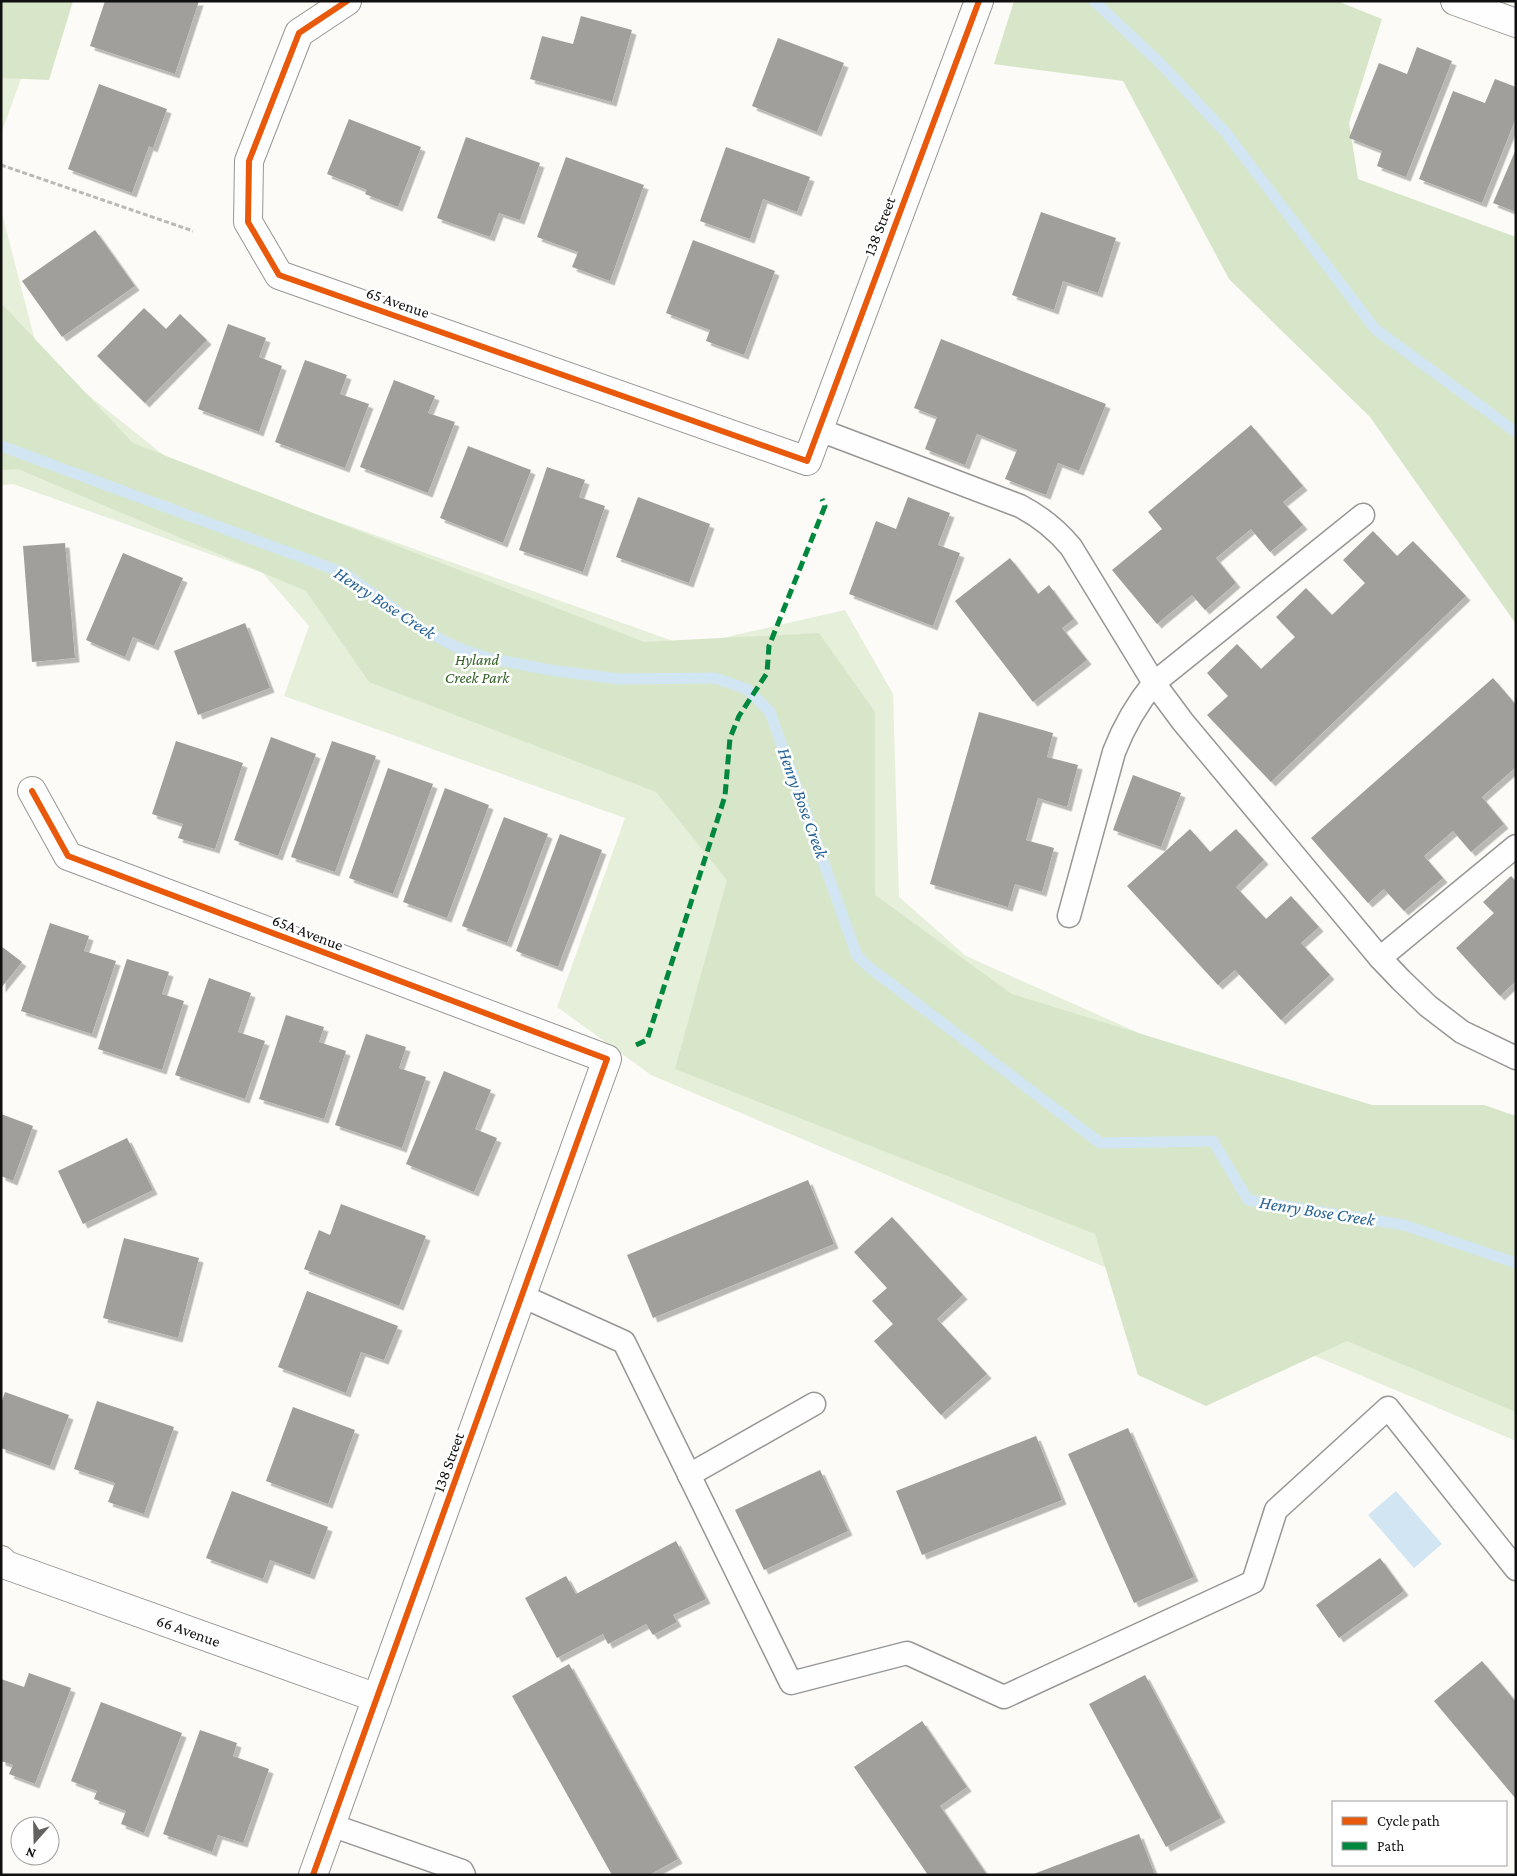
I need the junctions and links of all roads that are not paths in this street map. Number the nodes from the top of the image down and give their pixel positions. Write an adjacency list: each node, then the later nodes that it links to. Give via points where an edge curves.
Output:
1 (347, 1): 7 (street, 65 Avenue, via 299,33 249,161 248,222 279,275)
2 (979, 1): 6 (street, 138 Street)
3 (1455, 1): 4 (street)
4 (1486, 6): 5 (street)
5 (1516, 23)
6 (817, 429): 7 (street, 138 Street); 9 (lane, via 1020,506 1044,520 1071,547)
7 (807, 461)
8 (1363, 515): 9 (lane)
9 (1154, 683): 12 (lane, via 1137,703 1114,752); 13 (lane)
10 (32, 791): 15 (street, 65A Avenue, via 68,856)
11 (1516, 846): 13 (lane)
12 (1069, 916)
13 (1380, 958): 14 (lane, via 1428,1006 1462,1032)
14 (1516, 1058)
15 (607, 1059): 16 (street, 138 Street)
16 (522, 1296): 18 (lane, via 624,1342); 21 (street, 138 Street)
17 (814, 1404): 18 (lane)
18 (689, 1474): 20 (lane, via 791,1683 907,1653 1004,1697 1090,1658 1253,1582 1276,1510 1388,1408)
19 (1, 1560): 21 (street, 66 Avenue, via 6,1565)
20 (1516, 1569)
21 (377, 1698): 22 (street, 138 Street)
22 (331, 1826): 23 (street, 138 Street); 24 (lane, via 462,1870)
23 (313, 1875)
24 (464, 1875)

